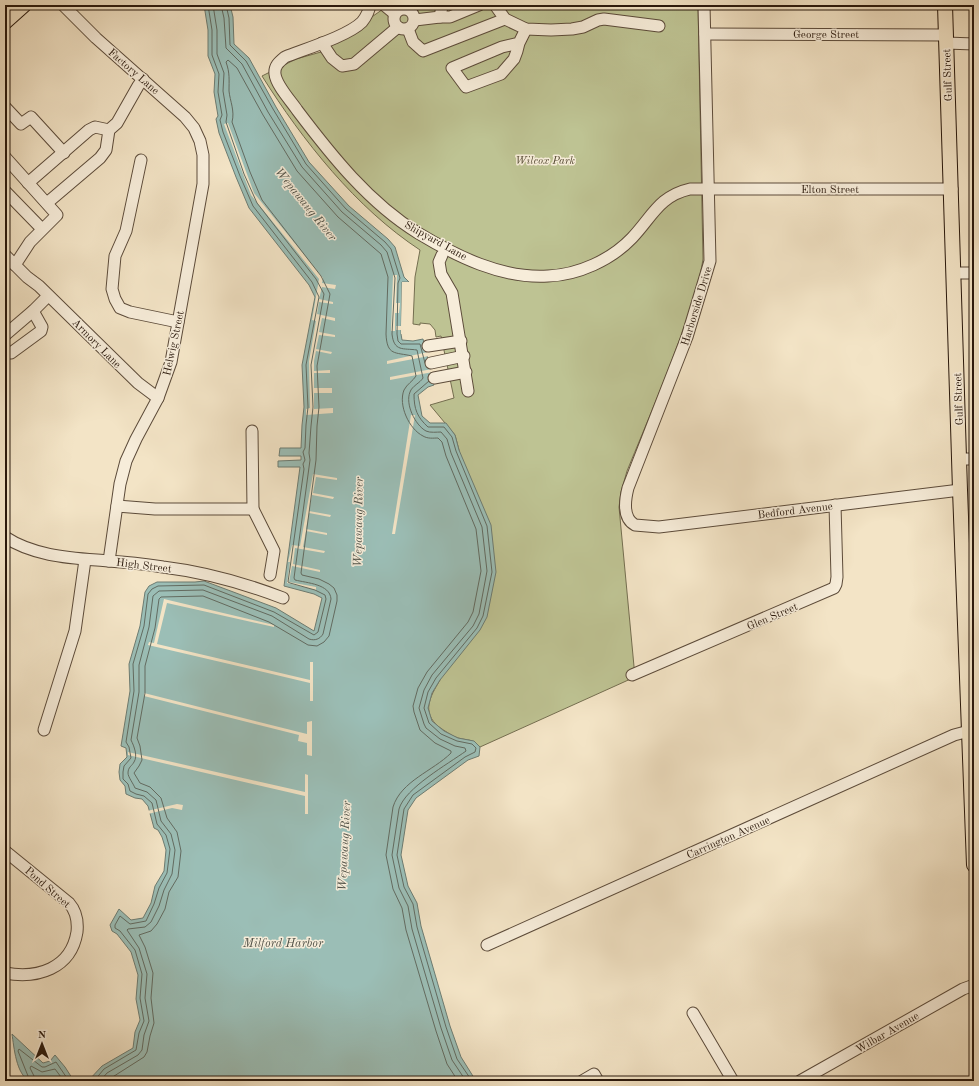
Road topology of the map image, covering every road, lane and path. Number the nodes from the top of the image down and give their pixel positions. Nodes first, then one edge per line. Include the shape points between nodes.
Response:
1 (24, 5) edge
2 (63, 5) edge
3 (370, 5) edge
4 (384, 5) edge
5 (444, 5) edge
6 (479, 5) edge
7 (495, 5) edge
8 (704, 5) edge
9 (945, 5) edge
10 (395, 14) junction
11 (440, 17) junction
12 (505, 19) junction
13 (5, 22) edge
14 (407, 26) junction
15 (659, 26) dead end
16 (526, 29) junction
17 (705, 34) junction
18 (946, 39) junction
19 (322, 43) junction
20 (519, 43) junction
21 (974, 44) edge
22 (143, 79) junction
23 (5, 107) edge
24 (110, 130) junction
25 (200, 141) joint
26 (64, 153) junction
27 (142, 160) dead end
28 (6, 161) edge
29 (28, 182) junction
30 (709, 188) junction
31 (952, 189) junction
32 (5, 191) edge
33 (47, 203) junction
34 (42, 229) junction
35 (5, 255) edge
36 (442, 255) dead end
37 (15, 265) junction
38 (954, 273) junction
39 (974, 273) edge
40 (48, 296) junction
41 (33, 311) junction
42 (178, 322) junction
43 (5, 335) edge
44 (461, 341) junction
45 (428, 346) dead end
46 (5, 351) edge
47 (464, 356) junction
48 (431, 363) dead end
49 (466, 372) junction
50 (434, 378) dead end
51 (468, 391) dead end
52 (158, 398) junction
53 (252, 431) dead end
54 (960, 458) junction
55 (974, 459) edge
56 (960, 490) junction
57 (836, 505) junction
58 (117, 506) junction
59 (253, 509) junction
60 (631, 522) joint
61 (5, 537) edge
62 (85, 560) junction
63 (109, 561) junction
64 (270, 575) dead end
65 (283, 598) dead end
66 (632, 675) dead end
67 (971, 693) edge
68 (44, 730) dead end
69 (969, 731) junction
70 (5, 851) edge
71 (974, 865) edge
72 (487, 946) dead end
73 (5, 973) edge
74 (974, 985) edge
75 (693, 1013) dead end
76 (596, 1078) edge
77 (582, 1081) edge
78 (733, 1081) edge
79 (800, 1081) edge

1 - 13 main road
2 - 22 street, Factory Lane
3 - 19 street, Shipyard Lane via 367,15 357,26
4 - 10 street
5 - 11 street
6 - 11 street
7 - 12 street
8 - 17 street, Harborside Drive
9 - 18 main road, Gulf Street
10 - 14 street via 395,24
10 - 14 street via 405,8 410,10 414,14
11 - 14 street
12 - 14 street via 423,51 413,42
12 - 16 street
14 - 19 street via 354,64 342,66 332,58
15 - 16 street via 604,19 572,29
16 - 20 street
17 - 18 street, George Street
17 - 30 street, Harborside Drive
18 - 21 street, George Street
18 - 31 main road, Gulf Street
19 - 30 street, Shipyard Lane via 285,57 278,63 275,76 290,100 327,148 384,208 417,233 488,268 534,277 579,270 614,254 627,244 668,197 679,191
20 - 20 street via 502,47 452,68 466,87 501,74 514,59
22 - 24 street via 117,123
22 - 25 street, Factory Lane via 185,117
23 - 26 street via 21,124 31,117
24 - 26 street via 95,127
24 - 33 street via 106,150 100,158
25 - 42 street, Helwig Street via 203,155 203,184
26 - 29 street
27 - 42 street via 126,231 115,256 112,289 120,308
28 - 29 street
29 - 33 street
30 - 31 street, Elton Street
30 - 60 street, Harborside Drive via 709,267 688,337 628,488 626,512
31 - 38 main road, Gulf Street
32 - 34 street
33 - 34 street via 57,215
34 - 37 street
35 - 37 street, Armory Lane
36 - 44 street via 441,274 452,293
37 - 40 street, Armory Lane
38 - 39 street
38 - 54 main road, Gulf Street
40 - 41 street
40 - 52 street, Armory Lane via 138,383
41 - 43 street
41 - 46 street via 42,328 40,331 11,353
42 - 52 street, Helwig Street via 169,367
44 - 45 street
44 - 47 street
47 - 48 street
47 - 49 street
49 - 50 street
49 - 51 street
52 - 58 street, Helwig Street via 129,453
53 - 59 street
54 - 55 street
54 - 56 main road, Gulf Street
56 - 57 street, Bedford Avenue
56 - 67 main road, Gulf Street
57 - 60 street, Bedford Avenue via 659,527 638,526
57 - 66 street, Glen Street via 837,577 834,588
58 - 59 street via 155,509
58 - 63 street, Helwig Street
59 - 64 street via 274,551
61 - 62 street, High Street via 35,550
62 - 63 street, High Street
62 - 68 street via 75,631
63 - 65 street, High Street via 208,574
67 - 69 main road, Gulf Street
69 - 71 main road, Gulf Street
69 - 72 street, Carrington Avenue via 954,735
70 - 73 street, Pond Street via 69,903 76,913 77,924 76,937 64,961 46,971 33,974
74 - 79 street, Wilbar Avenue
75 - 78 street
76 - 77 street

